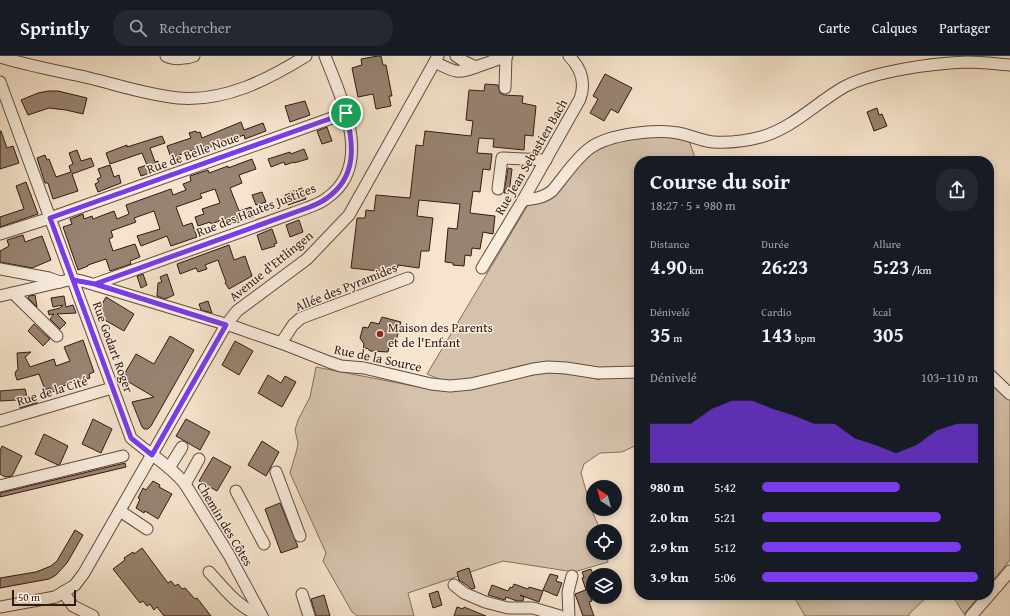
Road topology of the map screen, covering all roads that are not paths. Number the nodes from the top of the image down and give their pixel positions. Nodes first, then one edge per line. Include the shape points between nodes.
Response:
1 (166, 56) edge
2 (194, 56) edge
3 (306, 56) edge
4 (325, 56) edge
5 (456, 56) edge
6 (507, 56) edge
7 (569, 56) edge
8 (0, 58) edge
9 (437, 59) edge
10 (480, 63) edge
11 (1010, 65) edge
12 (0, 82) edge
13 (505, 88) dead end
14 (346, 113) junction
15 (546, 160) junction
16 (498, 189) dead end
17 (523, 200) junction
18 (50, 218) junction
19 (0, 234) edge
20 (482, 268) dead end
21 (0, 269) edge
22 (408, 278) dead end
23 (73, 280) junction
24 (60, 282) junction
25 (95, 284) junction
26 (13, 294) junction
27 (0, 296) edge
28 (226, 325) junction
29 (56, 336) dead end
30 (281, 343) junction
31 (634, 372) edge
32 (994, 379) edge
33 (112, 388) junction
34 (1010, 394) edge
35 (0, 421) edge
36 (182, 447) dead end
37 (152, 455) junction
38 (122, 456) dead end
39 (199, 459) dead end
40 (169, 468) junction
41 (276, 472) dead end
42 (185, 484) junction
43 (0, 486) edge
44 (236, 491) dead end
45 (120, 512) junction
46 (147, 529) dead end
47 (300, 536) dead end
48 (264, 544) dead end
49 (1010, 571) edge
50 (208, 572) dead end
51 (572, 576) dead end
52 (454, 585) dead end
53 (994, 589) edge
54 (63, 592) junction
55 (302, 594) dead end
56 (985, 600) edge
57 (0, 607) edge
58 (93, 616) edge
59 (262, 616) edge
60 (309, 616) edge
61 (560, 616) edge
62 (569, 616) edge
63 (971, 616) edge

1 - 2 street via 175,59
3 - 8 street via 280,72 245,88 229,93 190,98 148,93
4 - 14 street, Rue des Hautes Justices
5 - 10 street via 465,62
6 - 10 street
6 - 13 street
7 - 15 street, Rue Jean Sebastien Bach via 581,73 582,93
9 - 10 street via 459,72 465,72
9 - 28 street, Avenue d'Ettlingen via 349,215 306,259 241,308
11 - 17 street via 968,62 935,65 860,80 842,88 780,130 749,139 715,142 664,132 612,138 597,144 584,154 548,194
12 - 18 street, Rue Godart Roger
14 - 18 street, Rue de Belle Noue
14 - 25 street, Rue des Hautes Justices via 352,144 351,163 340,185 326,199
15 - 16 street via 502,158
15 - 17 street, Rue Jean Sebastien Bach
17 - 20 street, Rue Jean Sebastien Bach
18 - 19 street, Rue de Belle Noue
18 - 23 street, Rue Godart Roger
21 - 24 street
22 - 30 street, Allée des Pyramides via 301,318
23 - 24 street, Rue de la Source
23 - 25 street, Rue de la Source
23 - 33 street, Rue Godart Roger
24 - 26 street, Rue de la Source
25 - 28 street, Rue de la Source
26 - 27 street, Rue de la Source
26 - 29 street
28 - 30 street, Rue de la Source
28 - 37 street, Avenue d'Ettlingen
30 - 31 street, Rue de la Source via 342,366 364,368 450,386 471,384 548,367 598,373
32 - 34 street
33 - 35 street, Rue de la Cité
33 - 37 street, Rue Godart Roger via 131,438
36 - 40 street
37 - 40 street, Chemin des Côtes
37 - 45 street, Avenue d'Ettlingen
38 - 43 street
39 - 42 street
40 - 42 street, Chemin des Côtes
41 - 47 street
42 - 59 street, Chemin des Côtes
44 - 48 street
45 - 46 street
45 - 54 street, Avenue d'Ettlingen via 84,573 75,585
49 - 53 street
50 - 59 street via 237,603 251,613
51 - 62 street via 568,592
52 - 61 street via 464,593 485,602 508,608 533,608
54 - 57 street, Avenue d'Ettlingen via 54,597
54 - 58 street via 74,606
55 - 60 street
56 - 63 street

